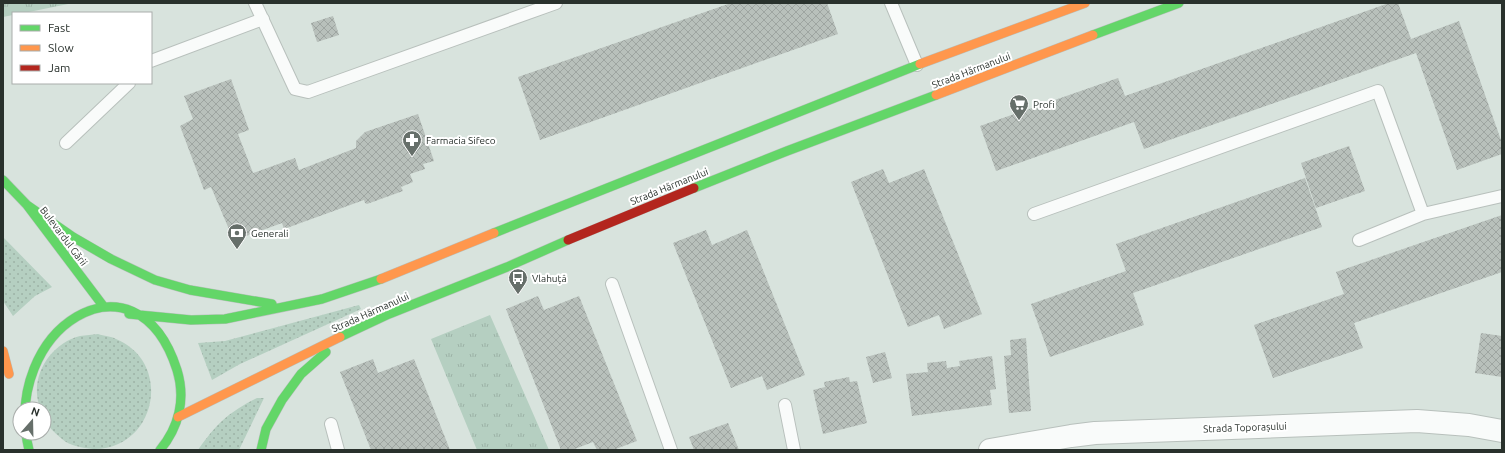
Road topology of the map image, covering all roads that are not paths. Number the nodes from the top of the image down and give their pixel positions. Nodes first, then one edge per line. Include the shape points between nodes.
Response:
1 (255, 3) edge
2 (556, 3) edge
3 (891, 3) edge
4 (1085, 3) edge
5 (1179, 3) edge
6 (263, 19) junction
7 (152, 61) edge
8 (917, 65) junction
9 (127, 84) edge
10 (66, 143) dead end
11 (3, 180) edge
12 (1502, 196) edge
13 (27, 205) junction
14 (1034, 214) dead end
15 (1423, 214) junction
16 (1359, 240) dead end
17 (612, 284) dead end
18 (285, 306) junction
19 (104, 307) junction
20 (73, 309) dead end
21 (129, 314) junction
22 (354, 330) junction
23 (3, 351) edge
24 (15, 356) dead end
25 (785, 405) dead end
26 (178, 417) junction
27 (331, 424) dead end
28 (1502, 431) edge
29 (171, 435) junction
30 (22, 441) edge
31 (1095, 442) edge
32 (29, 450) edge
33 (160, 450) edge
34 (171, 450) edge
35 (261, 450) edge
36 (338, 450) edge
37 (671, 450) edge
38 (794, 450) edge
39 (990, 450) edge

1 - 6 lane
2 - 6 lane via 308,92 295,89
3 - 8 lane
4 - 8 main road, Strada Hărmanului
5 - 22 main road, Strada Hărmanului via 787,151 622,217
6 - 7 lane
8 - 18 main road, Strada Hărmanului via 375,281 322,299
9 - 10 lane
11 - 13 main road, Bulevardul Gării
12 - 15 lane
13 - 18 main road via 98,252 155,280 190,290
13 - 19 main road, Bulevardul Gării
14 - 15 lane via 1378,91
15 - 16 lane
17 - 37 lane
18 - 21 main road, Strada Hărmanului via 225,319 191,320
19 - 20 main road
19 - 21 main road
21 - 26 main road via 150,327 167,345 177,368 181,392
22 - 26 main road, Strada Hărmanului
22 - 35 main road via 301,374 282,400 266,429
23 - 24 main road via 8,378
25 - 38 lane
26 - 29 main road
27 - 36 lane
28 - 31 street, Strada Toporașului via 1469,425 1417,421
29 - 33 main road
29 - 34 main road
30 - 32 main road
31 - 39 street, Strada Toporașului via 1071,436

